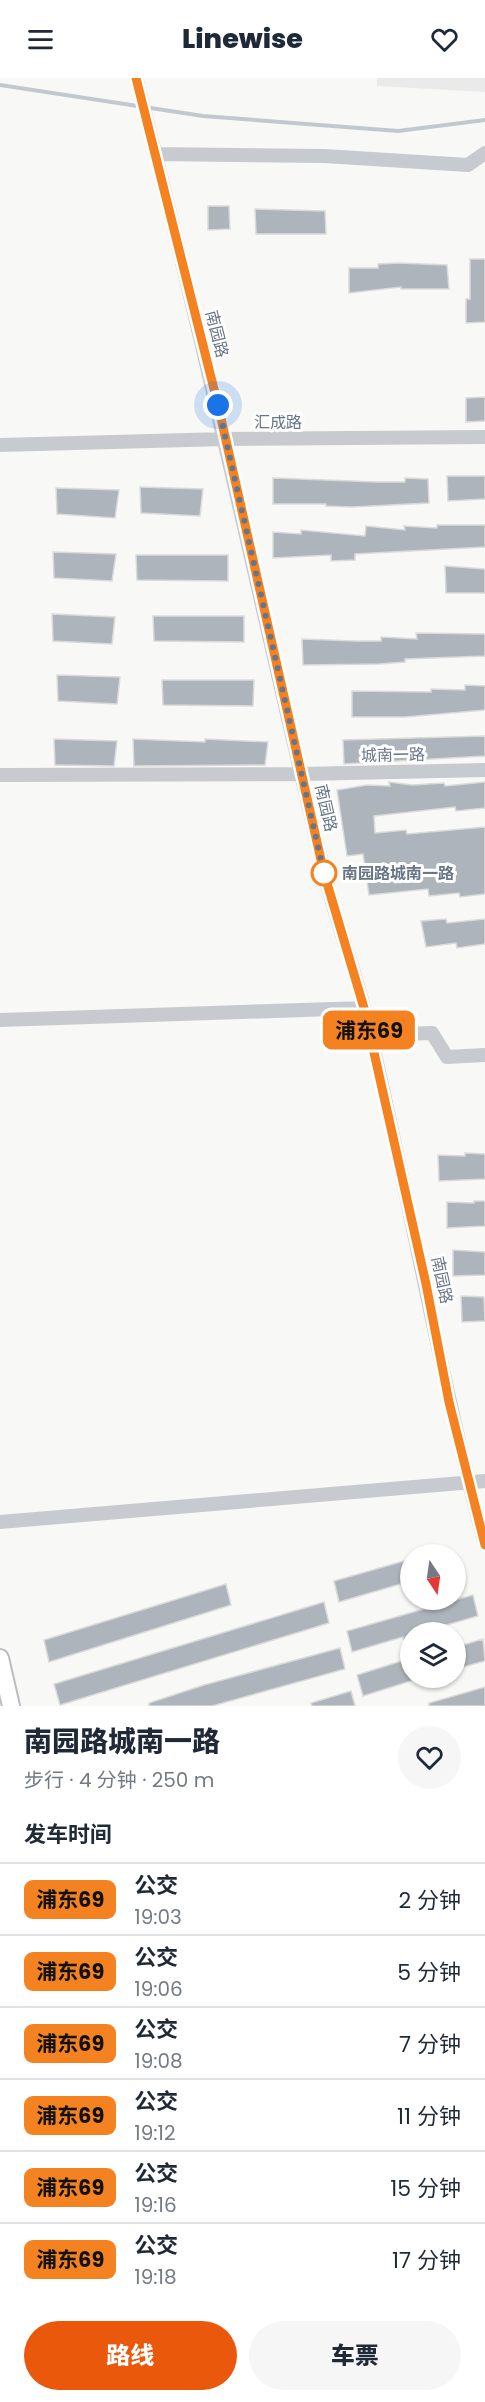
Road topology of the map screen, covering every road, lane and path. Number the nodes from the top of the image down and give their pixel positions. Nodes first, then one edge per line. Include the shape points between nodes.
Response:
1 (138, 83) edge
2 (154, 148) junction
3 (485, 153) edge
4 (485, 437) edge
5 (225, 439) junction
6 (0, 445) edge
7 (485, 770) edge
8 (302, 774) junction
9 (0, 775) edge
10 (364, 1008) junction
11 (0, 1020) edge
12 (370, 1035) junction
13 (485, 1055) edge
14 (485, 1481) edge
15 (468, 1482) junction
16 (0, 1522) edge
17 (485, 1545) edge
18 (0, 1658) edge
19 (11, 1706) edge

1 - 2 street, 南园路
2 - 3 street via 468,165
2 - 5 street, 南园路
4 - 5 street, 汇成路
5 - 6 street, 汇成路
5 - 8 street, 南园路
7 - 8 street, 城南一路
8 - 9 street, 城南一路
8 - 10 street, 南园路 via 324,873
10 - 11 street
10 - 12 street, 南园路
12 - 13 street via 432,1034 447,1057
12 - 15 street, 南园路
14 - 15 street
15 - 16 street
15 - 17 street, 南园路
18 - 19 main road

